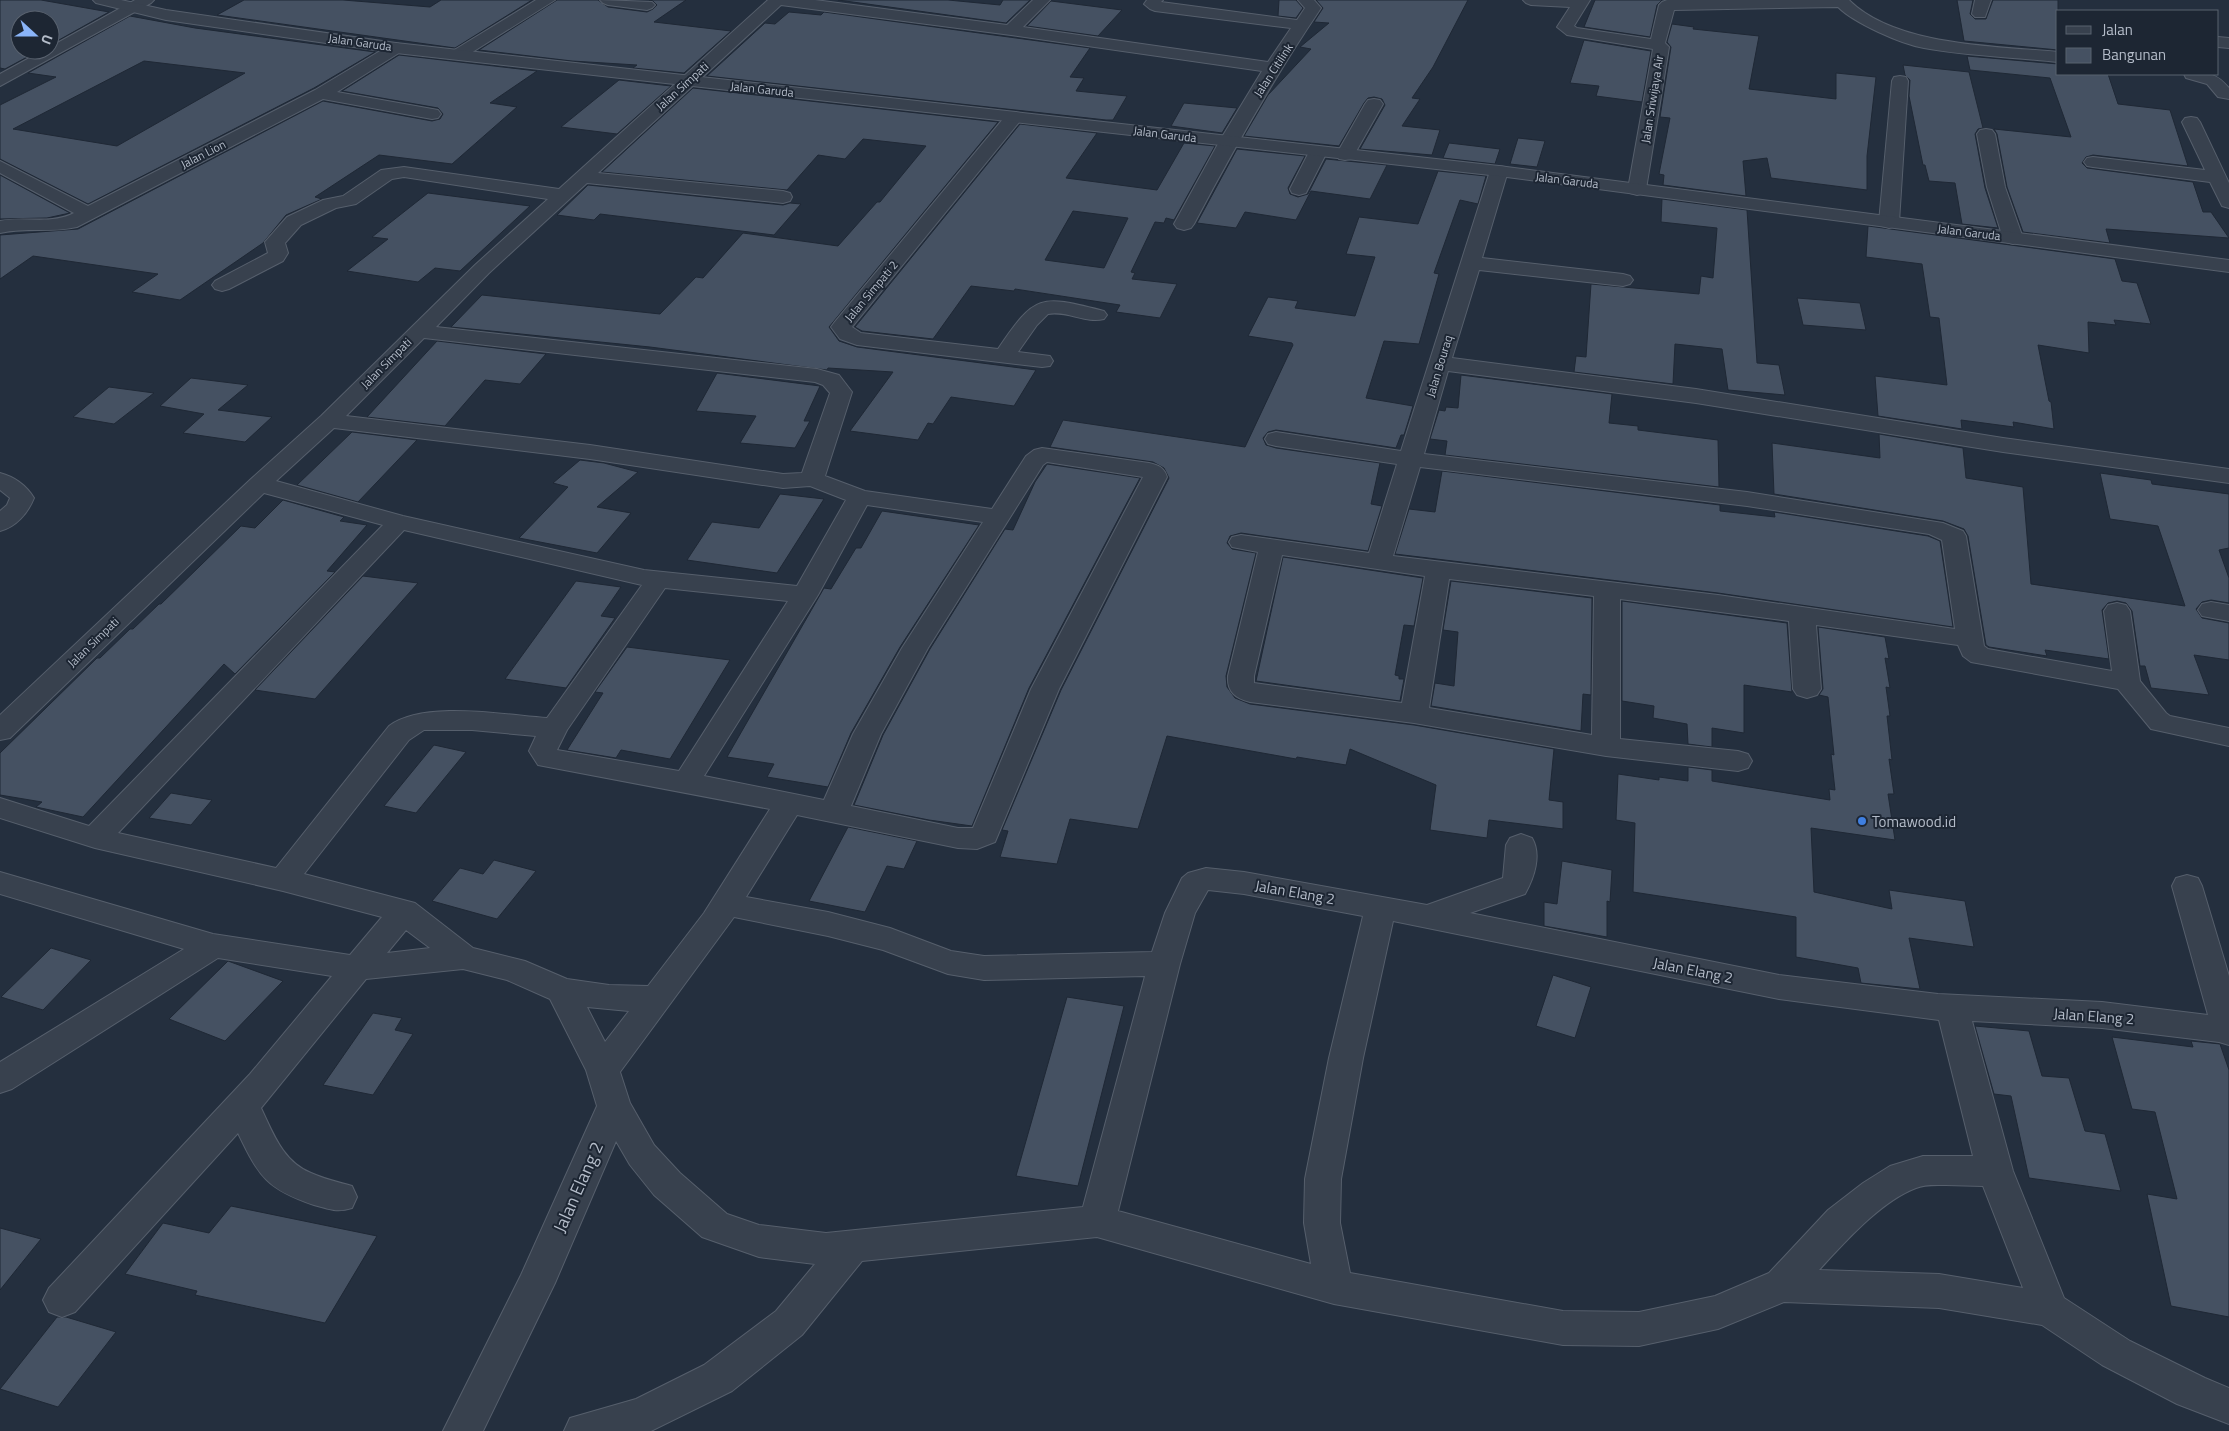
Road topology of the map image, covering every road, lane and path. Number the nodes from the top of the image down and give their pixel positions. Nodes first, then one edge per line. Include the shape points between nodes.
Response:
1 (101, 0) edge
2 (546, 0) edge
3 (608, 0) edge
4 (778, 0) edge
5 (1042, 0) edge
6 (1155, 0) edge
7 (1531, 0) edge
8 (1302, 1) edge
9 (1840, 1) edge
10 (1582, 2) edge
11 (139, 4) edge
12 (647, 5) dead end
13 (1303, 26) junction
14 (1011, 30) junction
15 (1657, 45) junction
16 (396, 48) junction
17 (457, 55) junction
18 (2056, 57) edge
19 (0, 60) edge
20 (33, 64) junction
21 (1272, 68) junction
22 (2196, 75) edge
23 (688, 80) junction
24 (0, 81) edge
25 (1900, 81) dead end
26 (321, 94) junction
27 (2229, 94) edge
28 (1374, 104) dead end
29 (432, 114) dead end
30 (1014, 117) junction
31 (2191, 122) dead end
32 (1986, 134) dead end
33 (1228, 142) junction
34 (1318, 152) junction
35 (1345, 155) junction
36 (2093, 162) dead end
37 (0, 166) edge
38 (1499, 171) junction
39 (583, 177) junction
40 (2217, 177) junction
41 (1299, 189) dead end
42 (1637, 190) junction
43 (562, 196) junction
44 (783, 197) dead end
45 (2229, 202) edge
46 (90, 214) junction
47 (1889, 222) junction
48 (1184, 224) dead end
49 (0, 227) edge
50 (2013, 238) junction
51 (1471, 263) junction
52 (2229, 266) edge
53 (1623, 280) dead end
54 (222, 285) dead end
55 (1097, 315) dead end
56 (418, 331) junction
57 (1004, 356) junction
58 (1042, 361) dead end
59 (1440, 363) junction
60 (329, 421) junction
61 (1276, 439) dead end
62 (1411, 459) junction
63 (2229, 476) edge
64 (812, 479) junction
65 (0, 480) edge
66 (259, 484) junction
67 (860, 497) junction
68 (999, 517) junction
69 (399, 522) junction
70 (0, 524) edge
71 (1241, 542) dead end
72 (1272, 546) junction
73 (1379, 561) junction
74 (1438, 570) junction
75 (658, 580) junction
76 (1607, 590) junction
77 (805, 595) junction
78 (2117, 611) dead end
79 (1802, 616) junction
80 (1970, 639) junction
81 (2127, 682) junction
82 (1807, 689) dead end
83 (1414, 714) junction
84 (554, 728) junction
85 (0, 731) edge
86 (2229, 737) edge
87 (1606, 747) junction
88 (1738, 761) dead end
89 (686, 782) junction
90 (790, 802) junction
91 (0, 808) edge
92 (834, 811) junction
93 (94, 838) junction
94 (1521, 845) dead end
95 (283, 880) junction
96 (0, 883) edge
97 (2187, 886) dead end
98 (726, 904) junction
99 (1380, 908) junction
100 (404, 911) junction
101 (1427, 916) junction
102 (213, 946) junction
103 (463, 956) junction
104 (1164, 964) junction
105 (360, 968) junction
106 (562, 990) junction
107 (656, 999) junction
108 (1952, 1008) junction
109 (2229, 1031) edge
110 (603, 1070) junction
111 (0, 1079) edge
112 (244, 1105) junction
113 (614, 1106) junction
114 (1995, 1171) junction
115 (340, 1197) dead end
116 (1097, 1221) junction
117 (852, 1246) junction
118 (1782, 1285) junction
119 (1334, 1287) junction
120 (62, 1300) dead end
121 (2050, 1309) junction
122 (2229, 1406) edge
123 (463, 1431) edge
124 (584, 1431) edge

1 - 11 street, Jalan Garuda
2 - 17 street
3 - 12 street
4 - 14 street
4 - 23 street, Jalan Simpati
5 - 14 street
6 - 13 street via 1152,4 1155,6
7 - 10 street
8 - 13 street, Jalan Citilink via 1313,8
9 - 15 street via 1667,5
9 - 18 street via 1853,13 1924,43
10 - 15 street, Jalan Sriwijaya Air via 1566,27 1573,32
11 - 16 street, Jalan Garuda via 166,15
11 - 20 street
13 - 21 street, Jalan Citilink
14 - 21 street
15 - 42 street, Jalan Sriwijaya Air via 1661,48
16 - 17 street, Jalan Garuda
16 - 26 street, Jalan Lion
17 - 23 street, Jalan Garuda
19 - 20 street
20 - 24 street
21 - 33 street, Jalan Citilink
22 - 27 street via 2213,80 2224,93
23 - 30 street, Jalan Garuda
23 - 39 street, Jalan Simpati
25 - 47 street
26 - 29 street
26 - 46 street, Jalan Lion
28 - 35 street
30 - 33 street, Jalan Garuda
30 - 57 street, Jalan Simpati 2 via 841,327 847,335 857,339
31 - 40 street
32 - 50 street via 1996,187
33 - 34 street, Jalan Garuda
33 - 48 street, Jalan Citilink
34 - 35 street, Jalan Garuda
34 - 41 street
35 - 38 street, Jalan Garuda
36 - 40 street
37 - 46 street
38 - 42 street, Jalan Garuda
38 - 51 street, Jalan Bouraq
39 - 43 street, Jalan Simpati
39 - 44 street
40 - 45 street
42 - 47 street, Jalan Garuda
43 - 54 street via 404,172 387,174 349,200 330,204 294,221 275,242 276,257
43 - 56 street, Jalan Simpati
46 - 49 street, Jalan Lion via 64,225 21,223
47 - 50 street, Jalan Garuda
50 - 52 street, Jalan Garuda
51 - 53 street
51 - 59 street, Jalan Bouraq
55 - 57 street via 1045,307 1034,314
56 - 60 street, Jalan Simpati
56 - 64 street via 830,380 841,392
57 - 58 street, Jalan Simpati 2
59 - 62 street, Jalan Bouraq
59 - 63 street via 1696,396 2003,445
60 - 64 street via 590,452 783,481
60 - 66 street, Jalan Simpati
61 - 62 street
62 - 73 street, Jalan Bouraq
62 - 80 street via 1747,499 1934,528 1954,536
64 - 67 street
65 - 70 street via 18,490 22,498 18,508
66 - 69 street
66 - 85 street, Jalan Simpati
67 - 68 street
67 - 77 street
68 - 92 street via 915,648 876,717
68 - 92 street via 1034,462 1042,455 1154,473 1155,477 1045,689 985,834 977,839 958,838
69 - 75 street
69 - 93 street
71 - 72 street
72 - 73 street
72 - 83 street via 1240,676 1241,687 1250,693
73 - 74 street
74 - 76 street
74 - 83 street
75 - 77 street
75 - 84 street
76 - 79 street
76 - 87 street
77 - 89 street
78 - 81 street
79 - 80 street
79 - 82 street
80 - 81 street via 1972,650 1980,656
81 - 86 street via 2161,723
83 - 87 street
84 - 89 street via 542,750 548,758
84 - 95 street via 472,721 422,721 408,726 399,733
87 - 88 street
89 - 90 street
90 - 92 street
90 - 98 street
91 - 93 street
93 - 95 street
94 - 101 street via 1519,877 1514,886
95 - 100 street
96 - 102 street
97 - 109 street
98 - 104 street via 828,924 890,940 948,962 984,968
98 - 107 street
99 - 101 street, Jalan Elang 2
99 - 104 street, Jalan Elang 2 via 1206,879 1193,886 1180,913
99 - 119 street via 1323,1179 1322,1223
100 - 103 street
100 - 105 street
101 - 108 street, Jalan Elang 2 via 1779,987
102 - 105 street
102 - 111 street
103 - 105 street
103 - 106 street via 514,970
104 - 116 street, Jalan Elang 2
105 - 112 street
106 - 107 street via 621,999
106 - 110 street
107 - 110 street
108 - 109 street, Jalan Elang 2 via 2102,1015
108 - 114 street
110 - 113 street
112 - 115 street via 263,1150 283,1175 307,1187
112 - 120 street
113 - 117 street via 642,1155 667,1184 715,1226 760,1241 826,1249
113 - 123 street, Jalan Elang 2 via 536,1283
114 - 118 street via 1938,1170 1903,1177 1841,1221
114 - 121 street
116 - 117 street
116 - 119 street
117 - 124 street via 789,1323 718,1378 644,1415
118 - 119 street via 1718,1312 1639,1329 1563,1328
118 - 121 street via 1939,1291
121 - 122 street via 2116,1353 2191,1391

